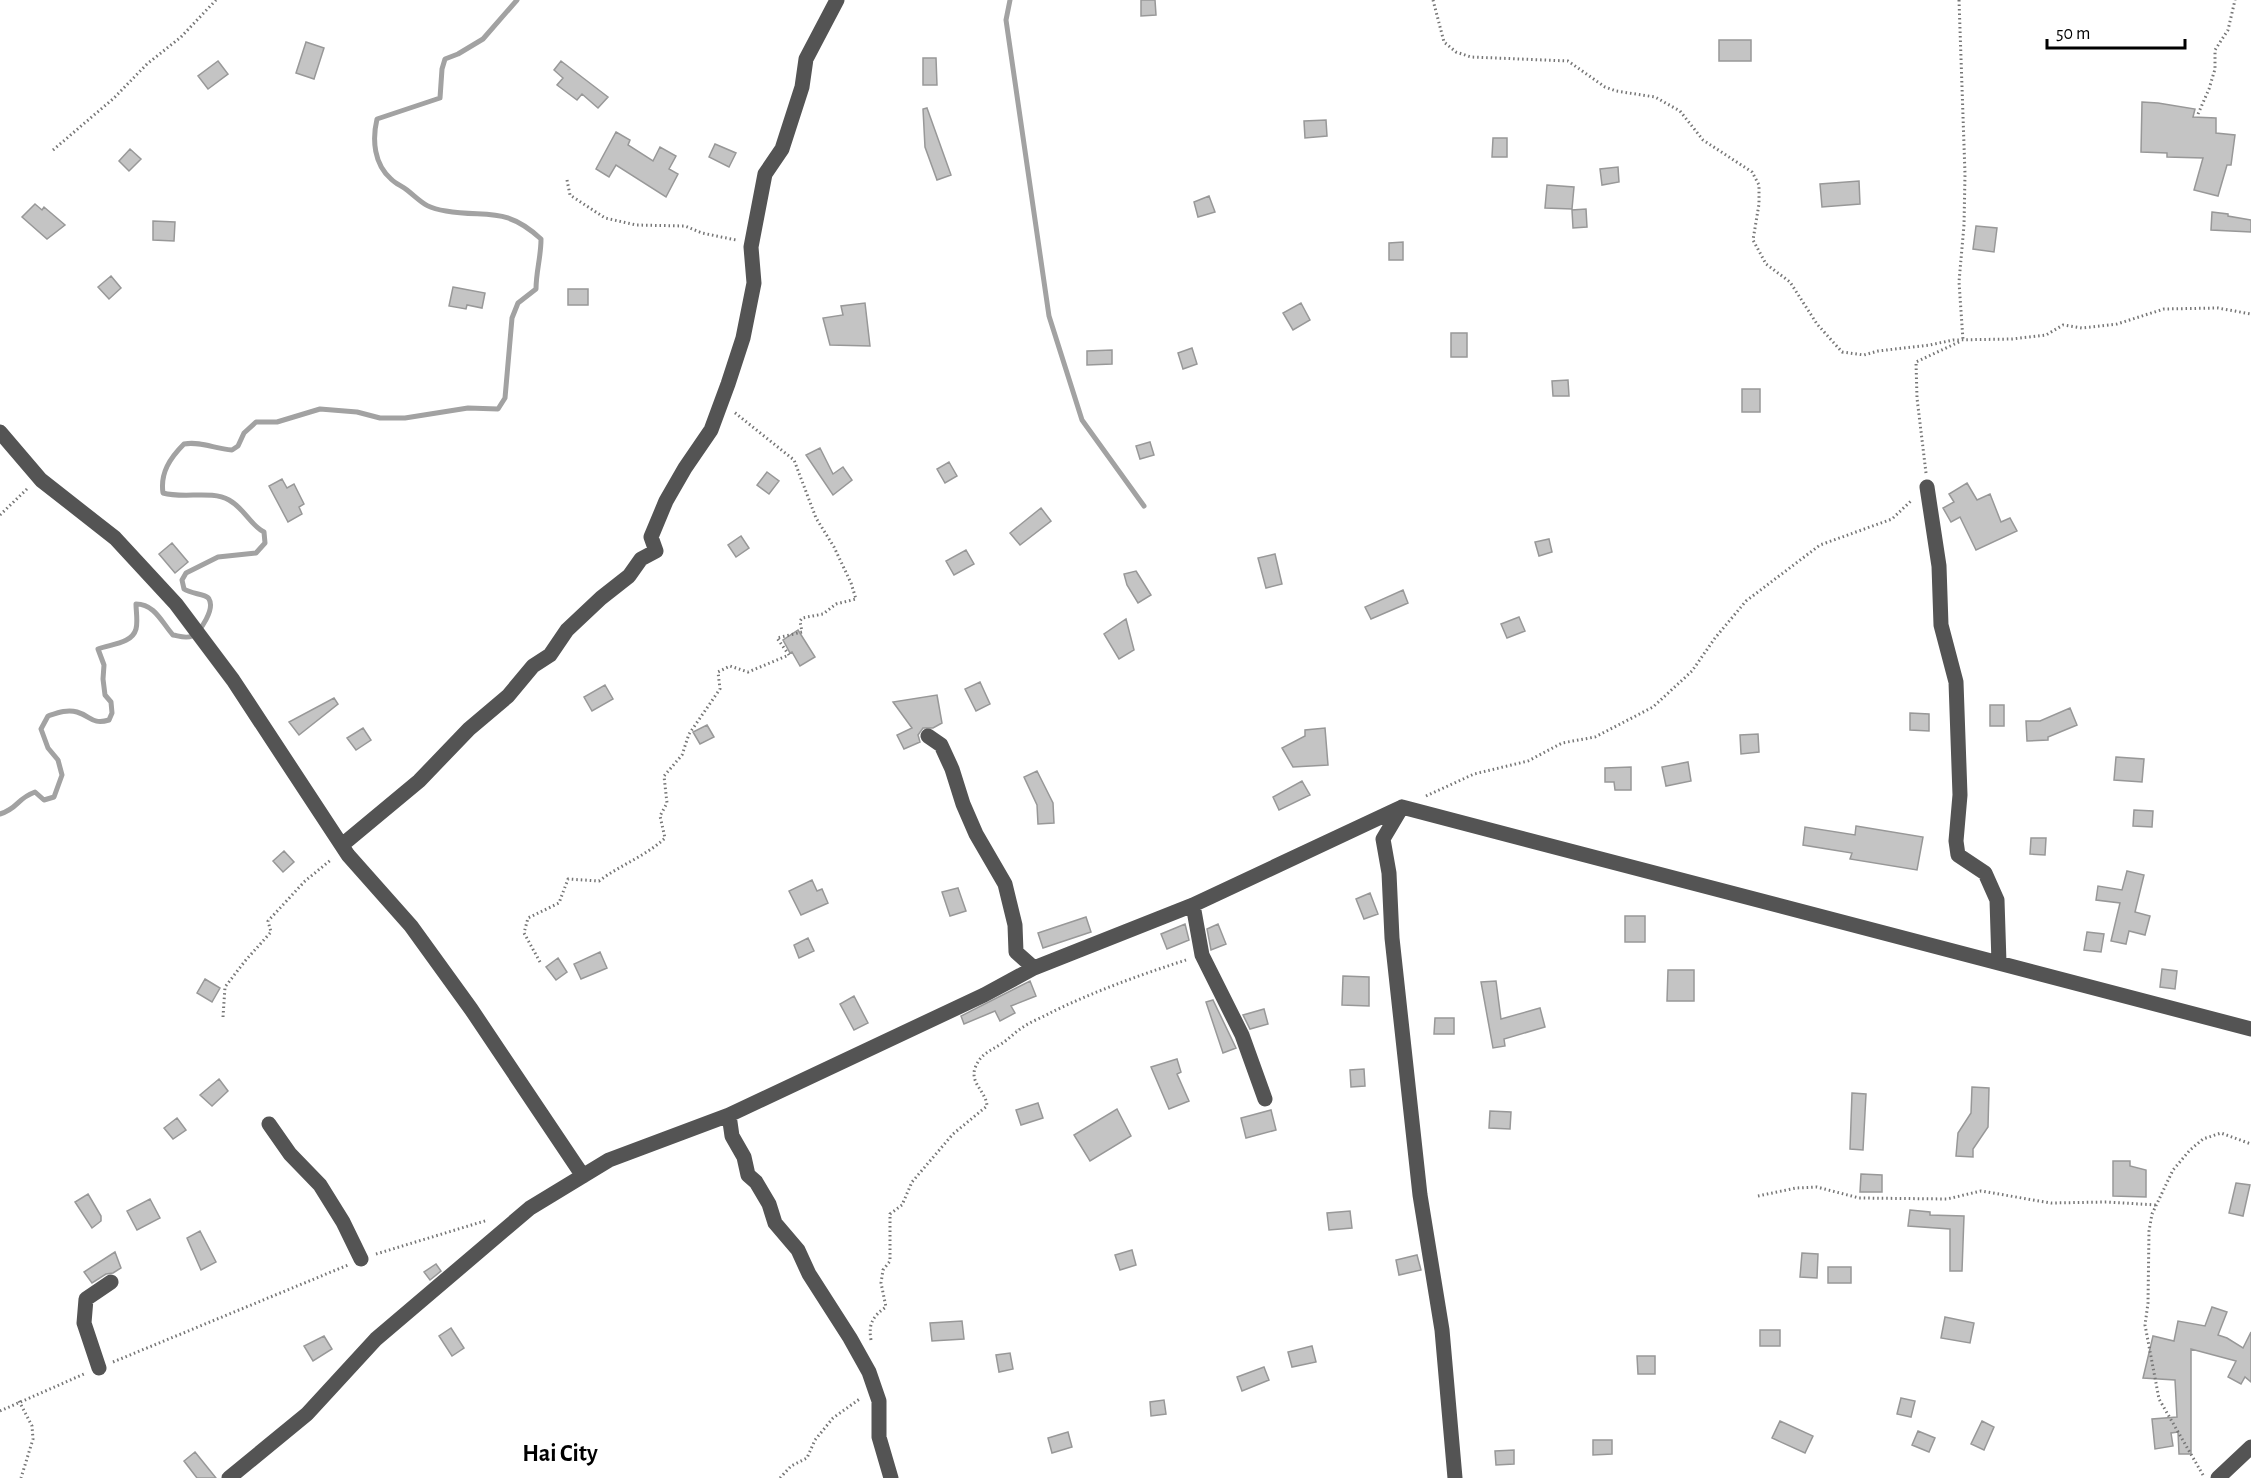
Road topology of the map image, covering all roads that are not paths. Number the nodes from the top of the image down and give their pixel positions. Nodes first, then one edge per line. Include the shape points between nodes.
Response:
1 (837, 0) edge
2 (0, 432) edge
3 (1927, 487) road end
4 (928, 736) dead end
5 (1402, 807) junction
6 (342, 845) junction
7 (1193, 905) junction
8 (1999, 963) junction
9 (1034, 968) junction
10 (2251, 1029) edge
11 (1265, 1099) dead end
12 (729, 1115) junction
13 (269, 1124) dead end
14 (583, 1176) junction
15 (361, 1259) road end
16 (111, 1282) dead end
17 (99, 1368) road end
18 (2251, 1447) edge
19 (229, 1478) edge
20 (891, 1478) edge
21 (1455, 1478) edge
22 (2218, 1478) edge

1 - 6 street via 806,59 802,87 782,149 765,174 751,247 754,283 743,338 711,430 666,501 651,537 656,551 641,559 629,576 567,630 550,656 533,666 508,696 418,781
2 - 6 street via 37,476 115,538 176,604 233,680
3 - 8 street via 1939,566 1941,625 1956,682 1958,855 1985,873 1997,900
4 - 9 street via 943,749 976,834 1005,884 1015,925 1016,952
5 - 7 street
5 - 8 street
5 - 21 street via 1383,839 1420,1196 1442,1330
6 - 14 street via 411,926
7 - 9 street
7 - 11 street via 1202,955 1242,1035
8 - 10 street
9 - 12 street
12 - 14 street via 609,1160
12 - 20 street via 732,1136 744,1157 748,1175 756,1182 775,1223 798,1250 863,1361 879,1401 879,1437
13 - 15 street via 295,1161 320,1185
14 - 19 street via 520,1215 376,1339 307,1414
16 - 17 street via 86,1299 84,1323
18 - 22 street

